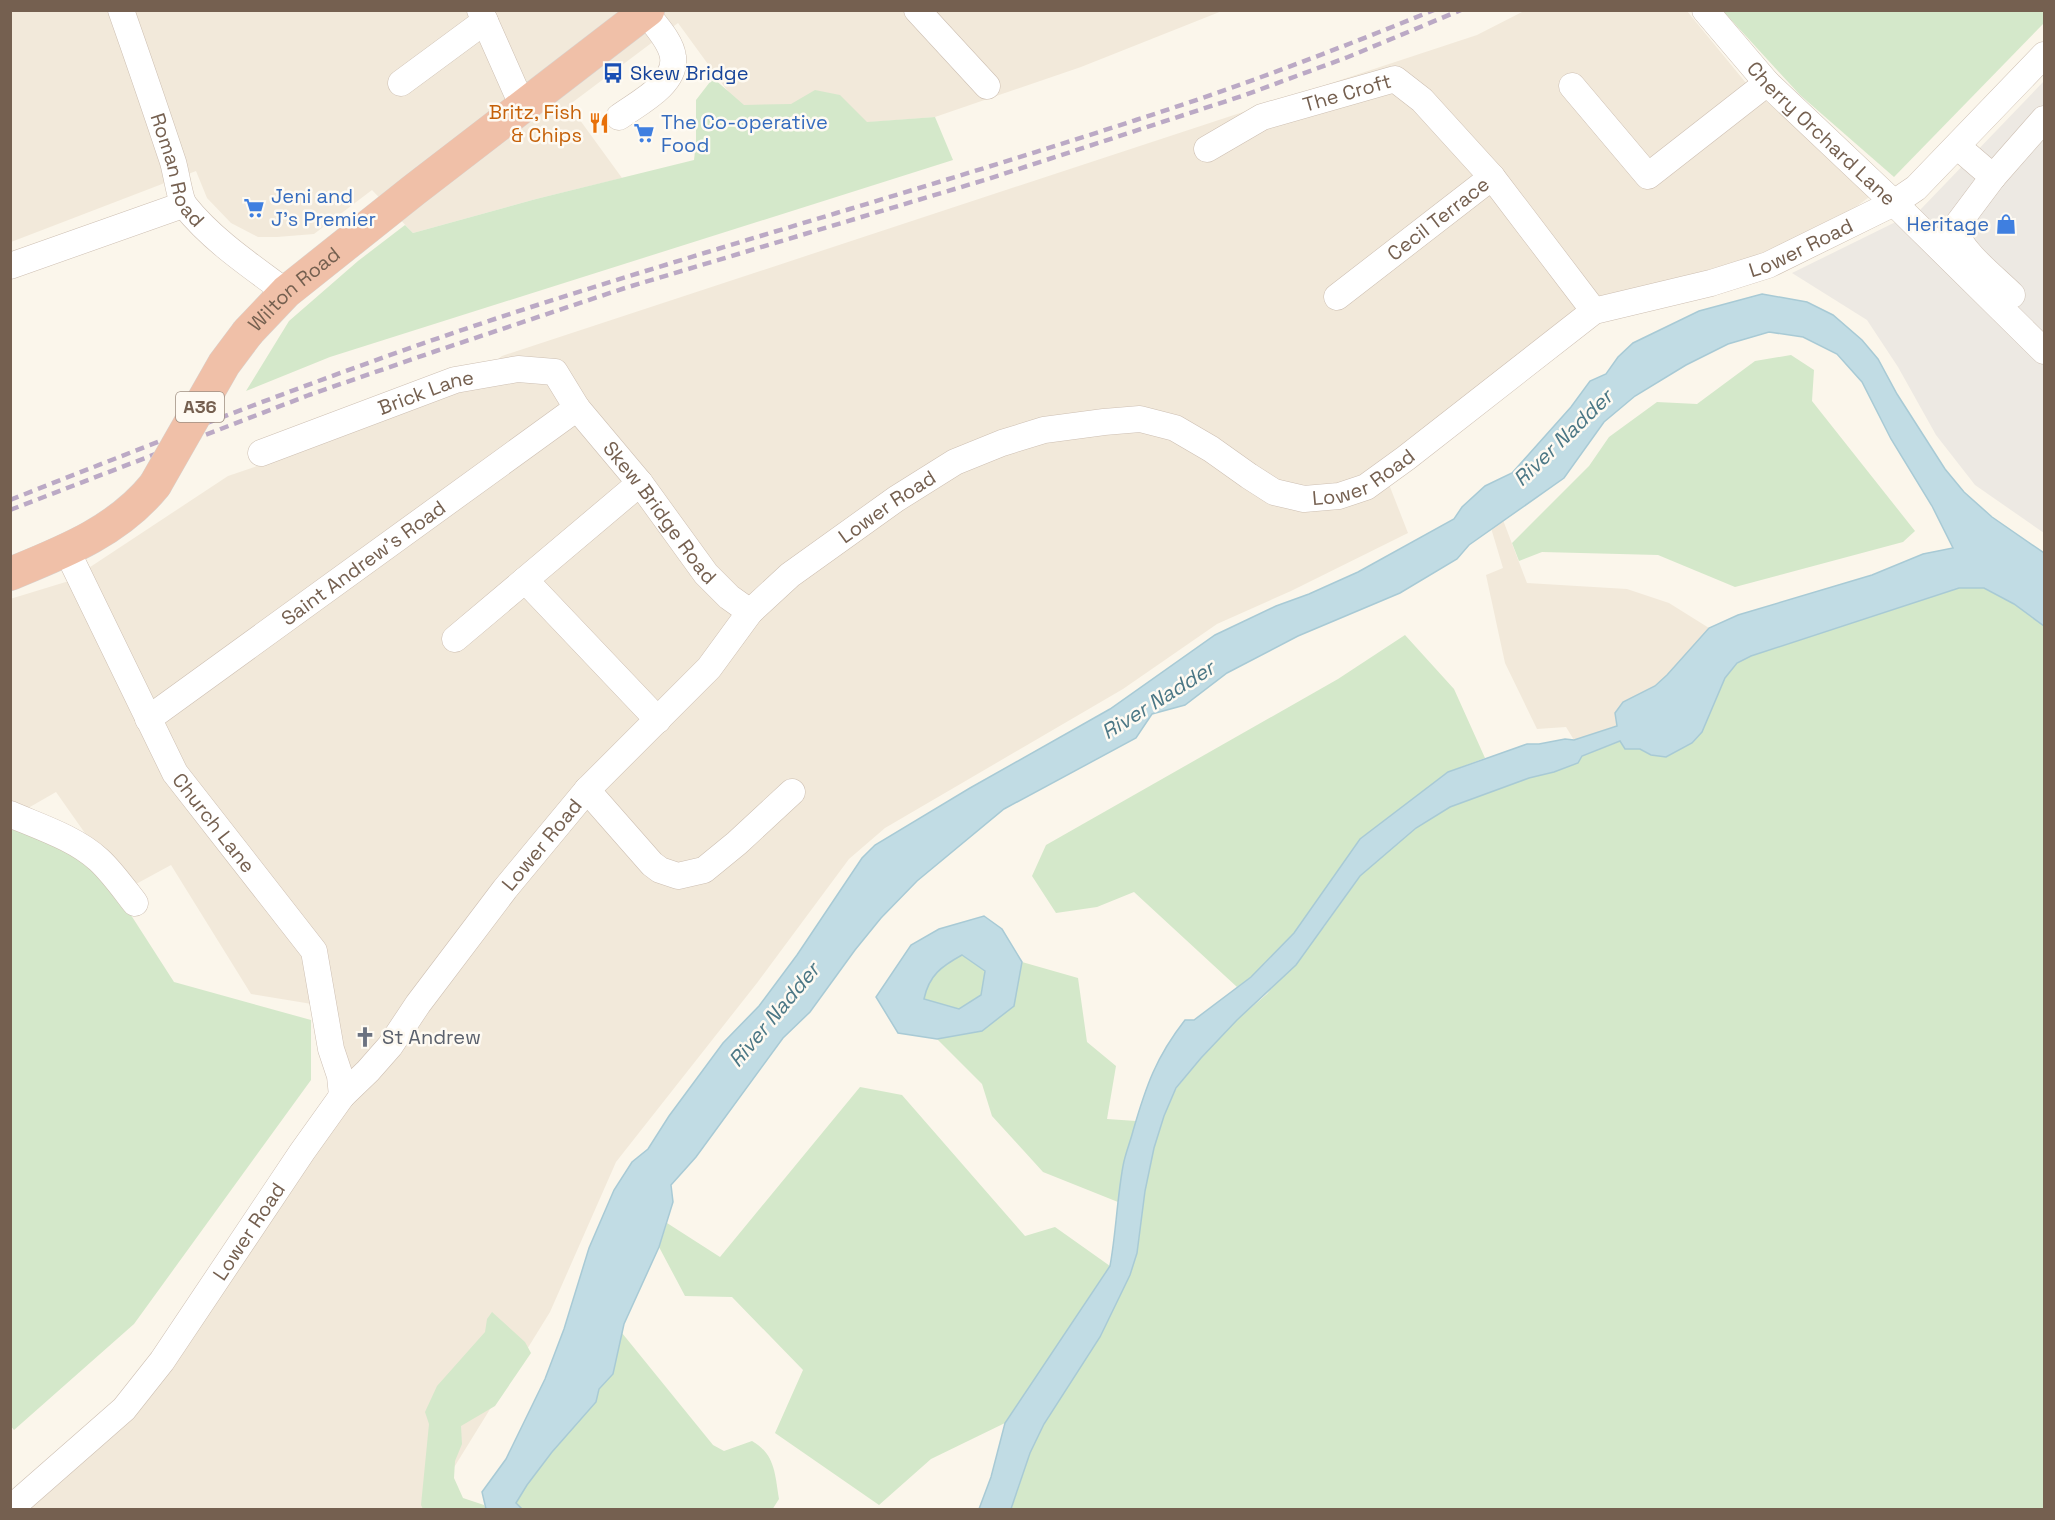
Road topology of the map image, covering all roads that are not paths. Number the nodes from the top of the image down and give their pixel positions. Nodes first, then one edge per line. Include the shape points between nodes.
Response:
1 (121, 10) edge
2 (917, 10) edge
3 (1705, 10) edge
4 (647, 12) edge
5 (483, 14) edge
6 (2044, 55) edge
7 (401, 83) dead end
8 (1767, 83) junction
9 (987, 86) dead end
10 (1572, 86) dead end
11 (523, 107) junction
12 (619, 117) dead end
13 (2044, 119) edge
14 (1957, 146) junction
15 (1207, 149) dead end
16 (1492, 177) junction
17 (1993, 177) junction
18 (183, 203) junction
19 (1894, 203) junction
20 (10, 266) edge
21 (286, 292) junction
22 (1337, 297) dead end
23 (1594, 312) junction
24 (2044, 327) edge
25 (2044, 351) edge
26 (577, 408) junction
27 (261, 453) dead end
28 (640, 483) junction
29 (68, 551) junction
30 (10, 574) edge
31 (525, 580) junction
32 (750, 612) junction
33 (454, 639) dead end
34 (148, 719) junction
35 (658, 720) junction
36 (587, 790) junction
37 (792, 792) dead end
38 (10, 814) edge
39 (135, 903) dead end
40 (342, 1096) junction
41 (10, 1509) edge

1 - 18 street, Roman Road
2 - 9 street
3 - 8 street, Cherry Orchard Lane
4 - 11 highway, Wilton Road / A36
4 - 12 street via 674,56 672,72 666,82
5 - 7 street
5 - 11 street
6 - 14 street, Lower Road
8 - 10 street via 1648,176
8 - 19 street, Cherry Orchard Lane
11 - 21 highway, Wilton Road / A36
13 - 17 street
14 - 17 street
14 - 19 street, Lower Road via 1916,188
15 - 16 street, The Croft via 1262,117 1395,80 1422,100
16 - 22 street, Cecil Terrace
16 - 23 street, Cecil Terrace
17 - 24 street via 1953,229 1971,254
18 - 20 street
18 - 21 street, Roman Road via 222,243
19 - 23 street, Lower Road via 1768,265
19 - 25 street, Cherry Orchard Lane
21 - 29 highway, Wilton Road / A36, bridge via 224,364 155,484 138,505
23 - 32 street, Lower Road via 1366,487 1339,496 1304,499 1274,492 1175,428 1140,419 1044,430 955,462 790,575
26 - 27 street, Brick Lane via 555,372 518,369 455,380
26 - 28 street, Skew Bridge Road
26 - 34 street, Saint Andrew's Road
28 - 31 street
28 - 32 street, Skew Bridge Road via 706,574
29 - 30 highway, Wilton Road / A36
29 - 34 street, Church Lane
31 - 33 street
31 - 35 street
32 - 35 street, Lower Road via 709,668
34 - 40 street, Church Lane via 175,773 314,951
35 - 36 street, Lower Road
36 - 37 street via 652,864 678,876 704,870 729,834
36 - 40 street, Lower Road via 505,889 390,1046
38 - 39 street via 63,838 99,860
40 - 41 street, Lower Road via 162,1361 124,1409

